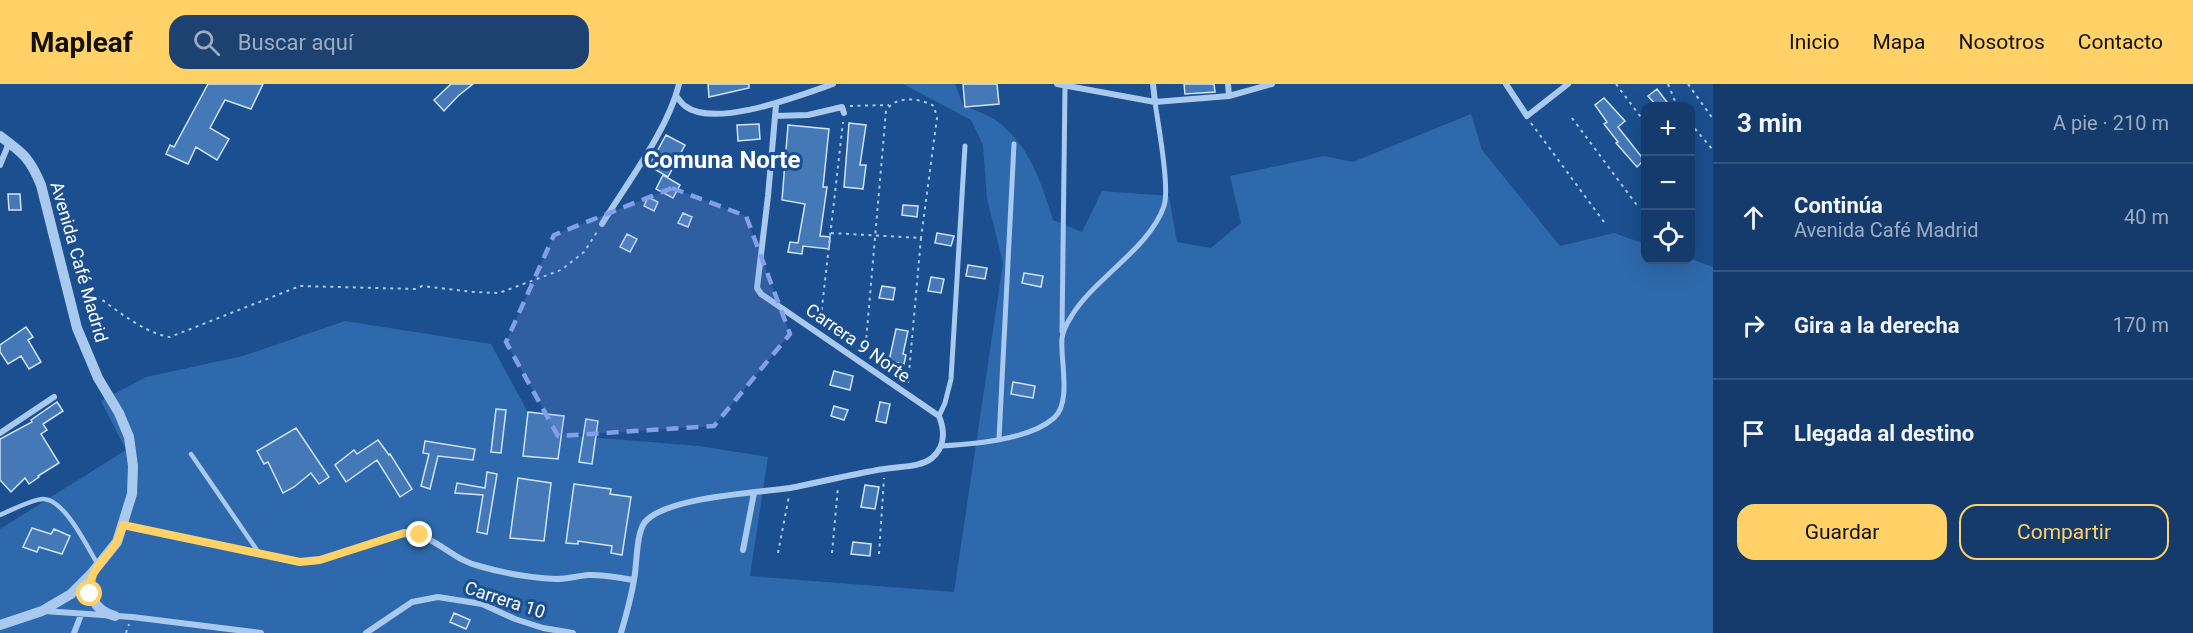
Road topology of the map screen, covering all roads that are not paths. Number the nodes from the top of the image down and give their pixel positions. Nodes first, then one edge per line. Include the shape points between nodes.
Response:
1 (679, 84) edge
2 (833, 84) edge
3 (1057, 84) edge
4 (1153, 84) edge
5 (1228, 84) edge
6 (1272, 84) edge
7 (1506, 84) edge
8 (1568, 84) edge
9 (1065, 85) edge
10 (676, 96) junction
11 (1229, 96) junction
12 (1155, 102) junction
13 (776, 105) junction
14 (843, 110) road end
15 (775, 116) junction
16 (5, 139) edge
17 (1014, 144) dead end
18 (965, 146) dead end
19 (0, 165) edge
20 (602, 224) road end
21 (1062, 336) junction
22 (54, 397) dead end
23 (939, 416) junction
24 (0, 433) edge
25 (999, 439) junction
26 (941, 446) junction
27 (191, 454) dead end
28 (754, 493) junction
29 (0, 515) edge
30 (123, 525) junction
31 (743, 550) dead end
32 (259, 553) junction
33 (95, 569) junction
34 (634, 580) junction
35 (42, 611) junction
36 (81, 615) junction
37 (115, 616) junction
38 (0, 625) edge
39 (74, 633) edge
40 (261, 633) edge
41 (366, 633) edge
42 (573, 633) edge
43 (621, 633) edge

1 - 10 street
2 - 13 street
3 - 9 street
4 - 12 street
5 - 11 street
6 - 11 street
7 - 8 street via 1527,116
9 - 12 street
9 - 21 street
10 - 13 street via 696,112 713,114
10 - 20 street via 656,137
11 - 12 street
12 - 21 street via 1164,205 1149,232 1071,316
13 - 15 street, Carrera 9 Norte
14 - 15 street
15 - 23 street, Carrera 9 Norte via 757,288
16 - 19 street
16 - 30 street, Avenida Café Madrid via 24,153 35,169 77,328 129,436 132,494
17 - 25 street
18 - 23 street via 951,379
21 - 25 street via 1064,399 1059,412 1040,426
22 - 24 street
23 - 26 street
25 - 26 street
26 - 28 street via 922,464
27 - 32 lane
28 - 31 street
28 - 34 street via 696,501 653,515 641,531
29 - 33 lane via 42,498 54,501 63,508
30 - 32 street
30 - 33 street, Avenida Café Madrid via 117,542
32 - 34 street via 300,562 320,560 404,533 429,538 477,566 557,579 591,575
33 - 35 street, Avenida Café Madrid via 71,594
33 - 37 street via 89,587 93,600 103,612
34 - 43 street
35 - 36 street
35 - 38 street, Avenida Café Madrid
36 - 37 street
36 - 39 street
37 - 40 street
41 - 42 street, Carrera 10 via 411,602 438,597 482,604 514,619

